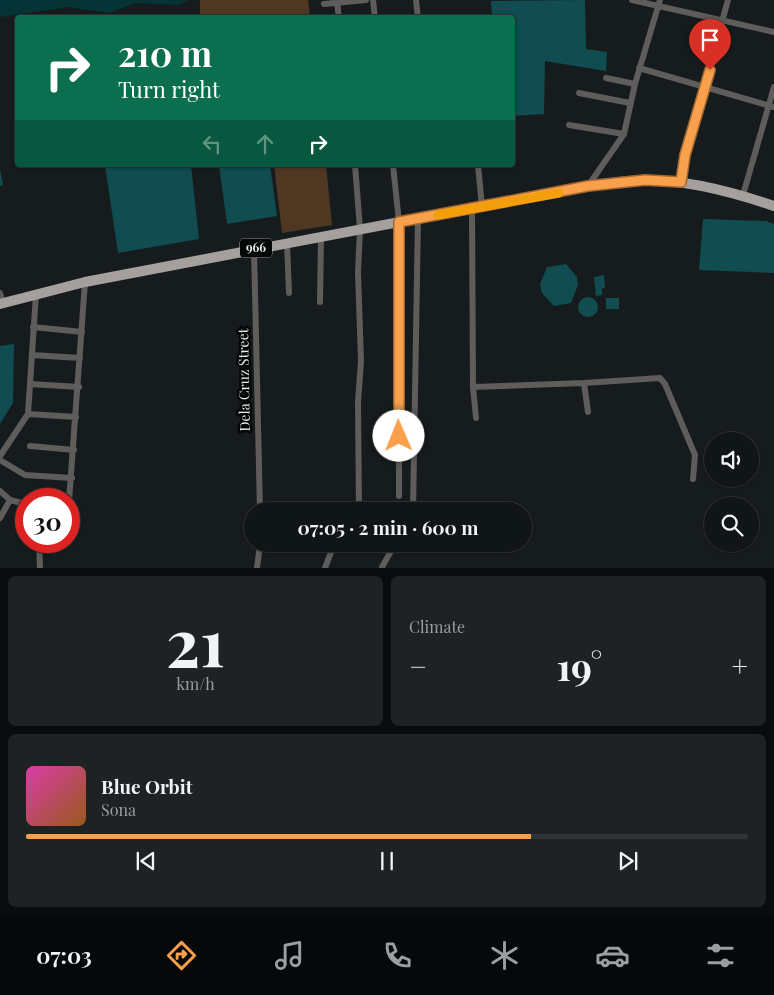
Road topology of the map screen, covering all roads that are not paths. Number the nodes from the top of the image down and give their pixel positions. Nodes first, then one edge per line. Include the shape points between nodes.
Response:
1 (366, 0) edge
2 (373, 0) edge
3 (416, 0) edge
4 (632, 0) edge
5 (728, 0) edge
6 (337, 2) junction
7 (659, 3) edge
8 (324, 4) dead end
9 (339, 15) edge
10 (375, 15) edge
11 (418, 15) edge
12 (723, 20) junction
13 (774, 32) edge
14 (639, 68) junction
15 (606, 78) dead end
16 (635, 84) junction
17 (705, 87) junction
18 (774, 87) edge
19 (579, 93) dead end
20 (630, 103) junction
21 (771, 107) edge
22 (570, 125) dead end
23 (624, 134) junction
24 (355, 167) edge
25 (393, 167) edge
26 (478, 167) edge
27 (681, 182) junction
28 (588, 186) junction
29 (743, 195) junction
30 (774, 206) edge
31 (477, 208) junction
32 (418, 218) junction
33 (399, 222) junction
34 (360, 229) junction
35 (321, 236) junction
36 (287, 243) junction
37 (254, 249) junction
38 (86, 282) junction
39 (0, 293) edge
40 (289, 293) dead end
41 (36, 294) junction
42 (320, 302) dead end
43 (1, 304) edge
44 (33, 327) junction
45 (82, 332) junction
46 (32, 355) junction
47 (80, 358) junction
48 (584, 383) junction
49 (30, 384) junction
50 (79, 387) junction
51 (472, 387) junction
52 (588, 412) dead end
53 (28, 414) junction
54 (76, 417) junction
55 (476, 418) dead end
56 (30, 446) dead end
57 (74, 450) junction
58 (0, 456) edge
59 (0, 460) edge
60 (72, 478) junction
61 (693, 479) dead end
62 (71, 488) edge
63 (0, 491) edge
64 (400, 496) dead end
65 (10, 500) junction
66 (15, 501) edge
67 (260, 502) edge
68 (359, 502) edge
69 (413, 502) edge
70 (0, 518) edge
71 (259, 552) edge
72 (331, 552) edge
73 (390, 552) edge
74 (39, 553) edge
75 (382, 567) edge
76 (40, 568) edge
77 (257, 568) edge
78 (325, 568) edge

1 - 6 street
2 - 10 street
3 - 11 street
4 - 7 street
5 - 12 street
6 - 8 street
6 - 9 street
7 - 12 street
7 - 14 street
12 - 13 street
12 - 17 street
14 - 16 street
14 - 17 street
15 - 16 street
16 - 20 street
17 - 21 street
17 - 27 street via 685,155
18 - 21 street
19 - 20 street
20 - 23 street
21 - 29 street
22 - 23 street
23 - 28 street
24 - 34 street
25 - 33 street
26 - 31 street
27 - 28 main road, 966 via 645,180
27 - 29 main road, 966
28 - 31 main road, 966
29 - 30 main road, 966
31 - 32 main road, 966
31 - 51 street
32 - 33 main road, 966
32 - 69 street
33 - 34 main road, 966
33 - 64 street
34 - 35 main road, 966
34 - 68 street
35 - 36 main road, 966
35 - 42 street
36 - 37 main road, 966
36 - 40 street
37 - 38 main road, 966
37 - 67 street, Dela Cruz Street
38 - 41 main road, 966
38 - 45 street
39 - 43 street
41 - 43 main road, 966
41 - 44 street
44 - 45 street
44 - 46 street
45 - 47 street
46 - 47 street
46 - 49 street
47 - 50 street
48 - 51 street
48 - 52 street
48 - 61 street via 661,379 694,455
49 - 50 street
49 - 53 street
50 - 54 street
51 - 55 street
53 - 54 street
53 - 58 street
54 - 57 street
56 - 57 street
57 - 60 street
59 - 60 street via 25,475
60 - 62 street
63 - 65 street
65 - 66 street
65 - 70 street
71 - 77 street
72 - 78 street
73 - 75 street
74 - 76 street

